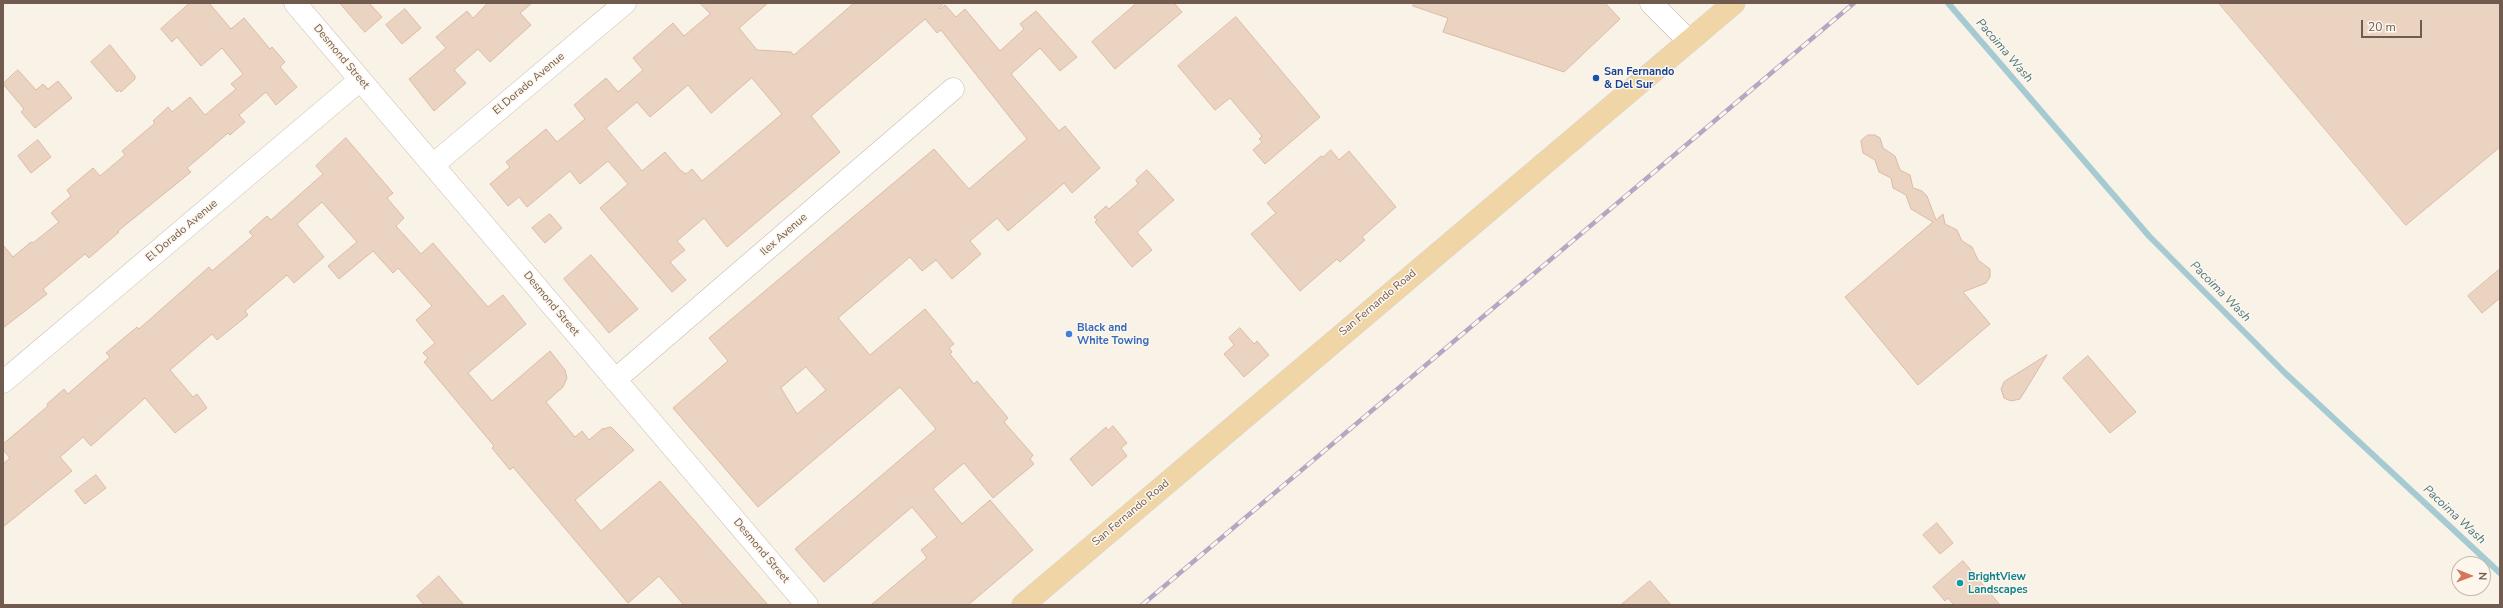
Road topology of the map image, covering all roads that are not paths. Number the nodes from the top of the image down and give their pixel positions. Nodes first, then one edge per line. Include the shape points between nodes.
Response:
1 (295, 3) edge
2 (625, 3) edge
3 (1651, 3) edge
4 (1734, 3) edge
5 (1689, 41) junction
6 (360, 80) junction
7 (953, 89) dead end
8 (433, 165) junction
9 (615, 380) junction
10 (3, 382) edge
11 (807, 605) edge
12 (1023, 605) edge

1 - 6 street, Desmond Street
2 - 8 street, El Dorado Avenue
3 - 5 street
4 - 5 main road, San Fernando Road
5 - 12 main road, San Fernando Road
6 - 8 street, Desmond Street
6 - 10 street, El Dorado Avenue
7 - 9 street, Ilex Avenue
8 - 9 street, Desmond Street
9 - 11 street, Desmond Street

